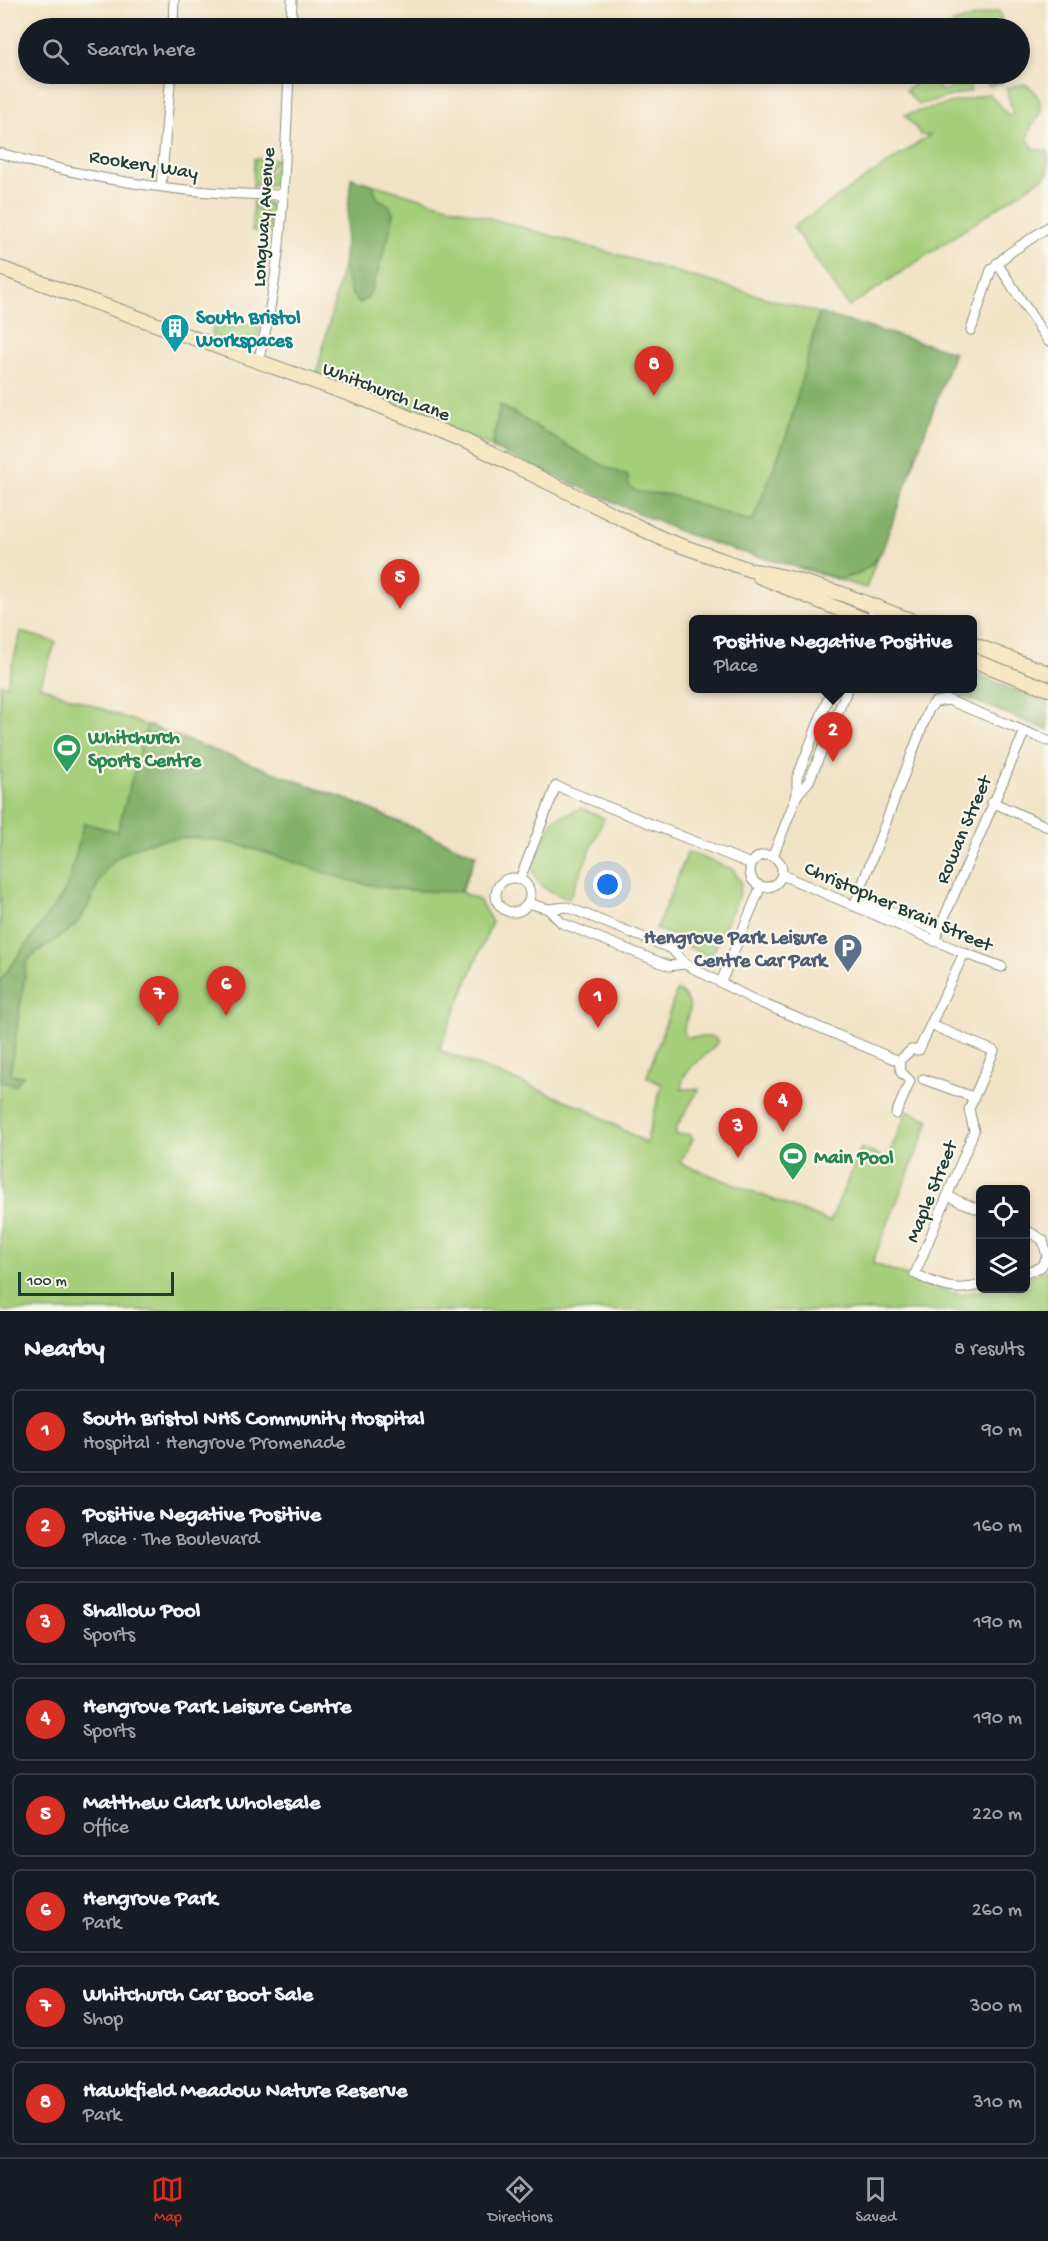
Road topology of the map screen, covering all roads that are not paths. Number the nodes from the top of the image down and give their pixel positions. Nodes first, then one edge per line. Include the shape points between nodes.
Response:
1 (174, 0) edge
2 (292, 0) edge
3 (173, 18) edge
4 (291, 18) edge
5 (170, 84) edge
6 (289, 84) edge
7 (0, 153) edge
8 (160, 185) junction
9 (283, 195) junction
10 (1048, 227) edge
11 (997, 263) junction
12 (0, 268) edge
13 (971, 330) dead end
14 (1048, 341) edge
15 (258, 362) junction
16 (750, 570) junction
17 (873, 613) edge
18 (851, 615) edge
19 (977, 646) edge
20 (977, 662) edge
21 (1048, 673) edge
22 (1048, 689) edge
23 (830, 693) edge
24 (846, 693) edge
25 (1024, 733) junction
26 (1048, 741) edge
27 (797, 795) junction
28 (992, 802) junction
29 (1048, 827) edge
30 (773, 856) junction
31 (751, 864) junction
32 (782, 875) junction
33 (519, 879) junction
34 (761, 886) junction
35 (856, 902) junction
36 (528, 903) junction
37 (548, 909) junction
38 (933, 929) dead end
39 (934, 940) junction
40 (964, 953) junction
41 (685, 964) junction
42 (1002, 966) dead end
43 (721, 982) junction
44 (931, 1025) junction
45 (899, 1061) junction
46 (923, 1080) dead end
47 (973, 1098) junction
48 (896, 1114) dead end
49 (947, 1196) junction
50 (976, 1208) edge
51 (1030, 1232) edge
52 (1030, 1271) edge
53 (976, 1286) edge

1 - 3 street
2 - 4 street
5 - 8 street
6 - 9 street, Longway Avenue
7 - 8 street, Rookery Way
8 - 9 street, Rookery Way
9 - 15 street, Longway Avenue via 276,284
10 - 11 street
11 - 13 street
11 - 14 street
12 - 15 street, Whitchurch Lane
15 - 16 street, Whitchurch Lane via 371,402 467,442 651,534
16 - 17 street, Whitchurch Lane via 785,577
16 - 18 street, Whitchurch Lane via 774,584
19 - 21 street
20 - 22 street
23 - 27 street via 797,778
24 - 27 street via 809,781
25 - 26 street
25 - 28 street, Rowan Street
25 - 35 street via 948,700 935,702 929,709
27 - 30 street
28 - 29 street
28 - 39 street, Rowan Street
30 - 31 street via 764,854
30 - 32 street via 782,867
31 - 33 street via 556,786
31 - 34 street via 753,881
32 - 34 street via 770,887
32 - 35 street, Christopher Brain Street
33 - 36 street via 528,888
33 - 36 street via 507,879 492,886 498,904 505,911 520,911
34 - 43 street
35 - 38 street
35 - 39 street, Christopher Brain Street
36 - 37 street
37 - 41 street via 562,923 631,951 669,966
37 - 41 street via 567,907 586,914 672,949
39 - 40 street, Christopher Brain Street
40 - 42 street, Christopher Brain Street
40 - 44 street
41 - 43 street
43 - 45 street
44 - 45 street via 920,1050 911,1050
44 - 47 street, Maple Street via 994,1051
45 - 48 street via 901,1072 910,1082
46 - 47 street
47 - 49 street, Maple Street via 969,1109 974,1131
49 - 50 street
49 - 53 street, Maple Street via 915,1274 945,1287
51 - 52 street via 1043,1240 1047,1257 1041,1268

